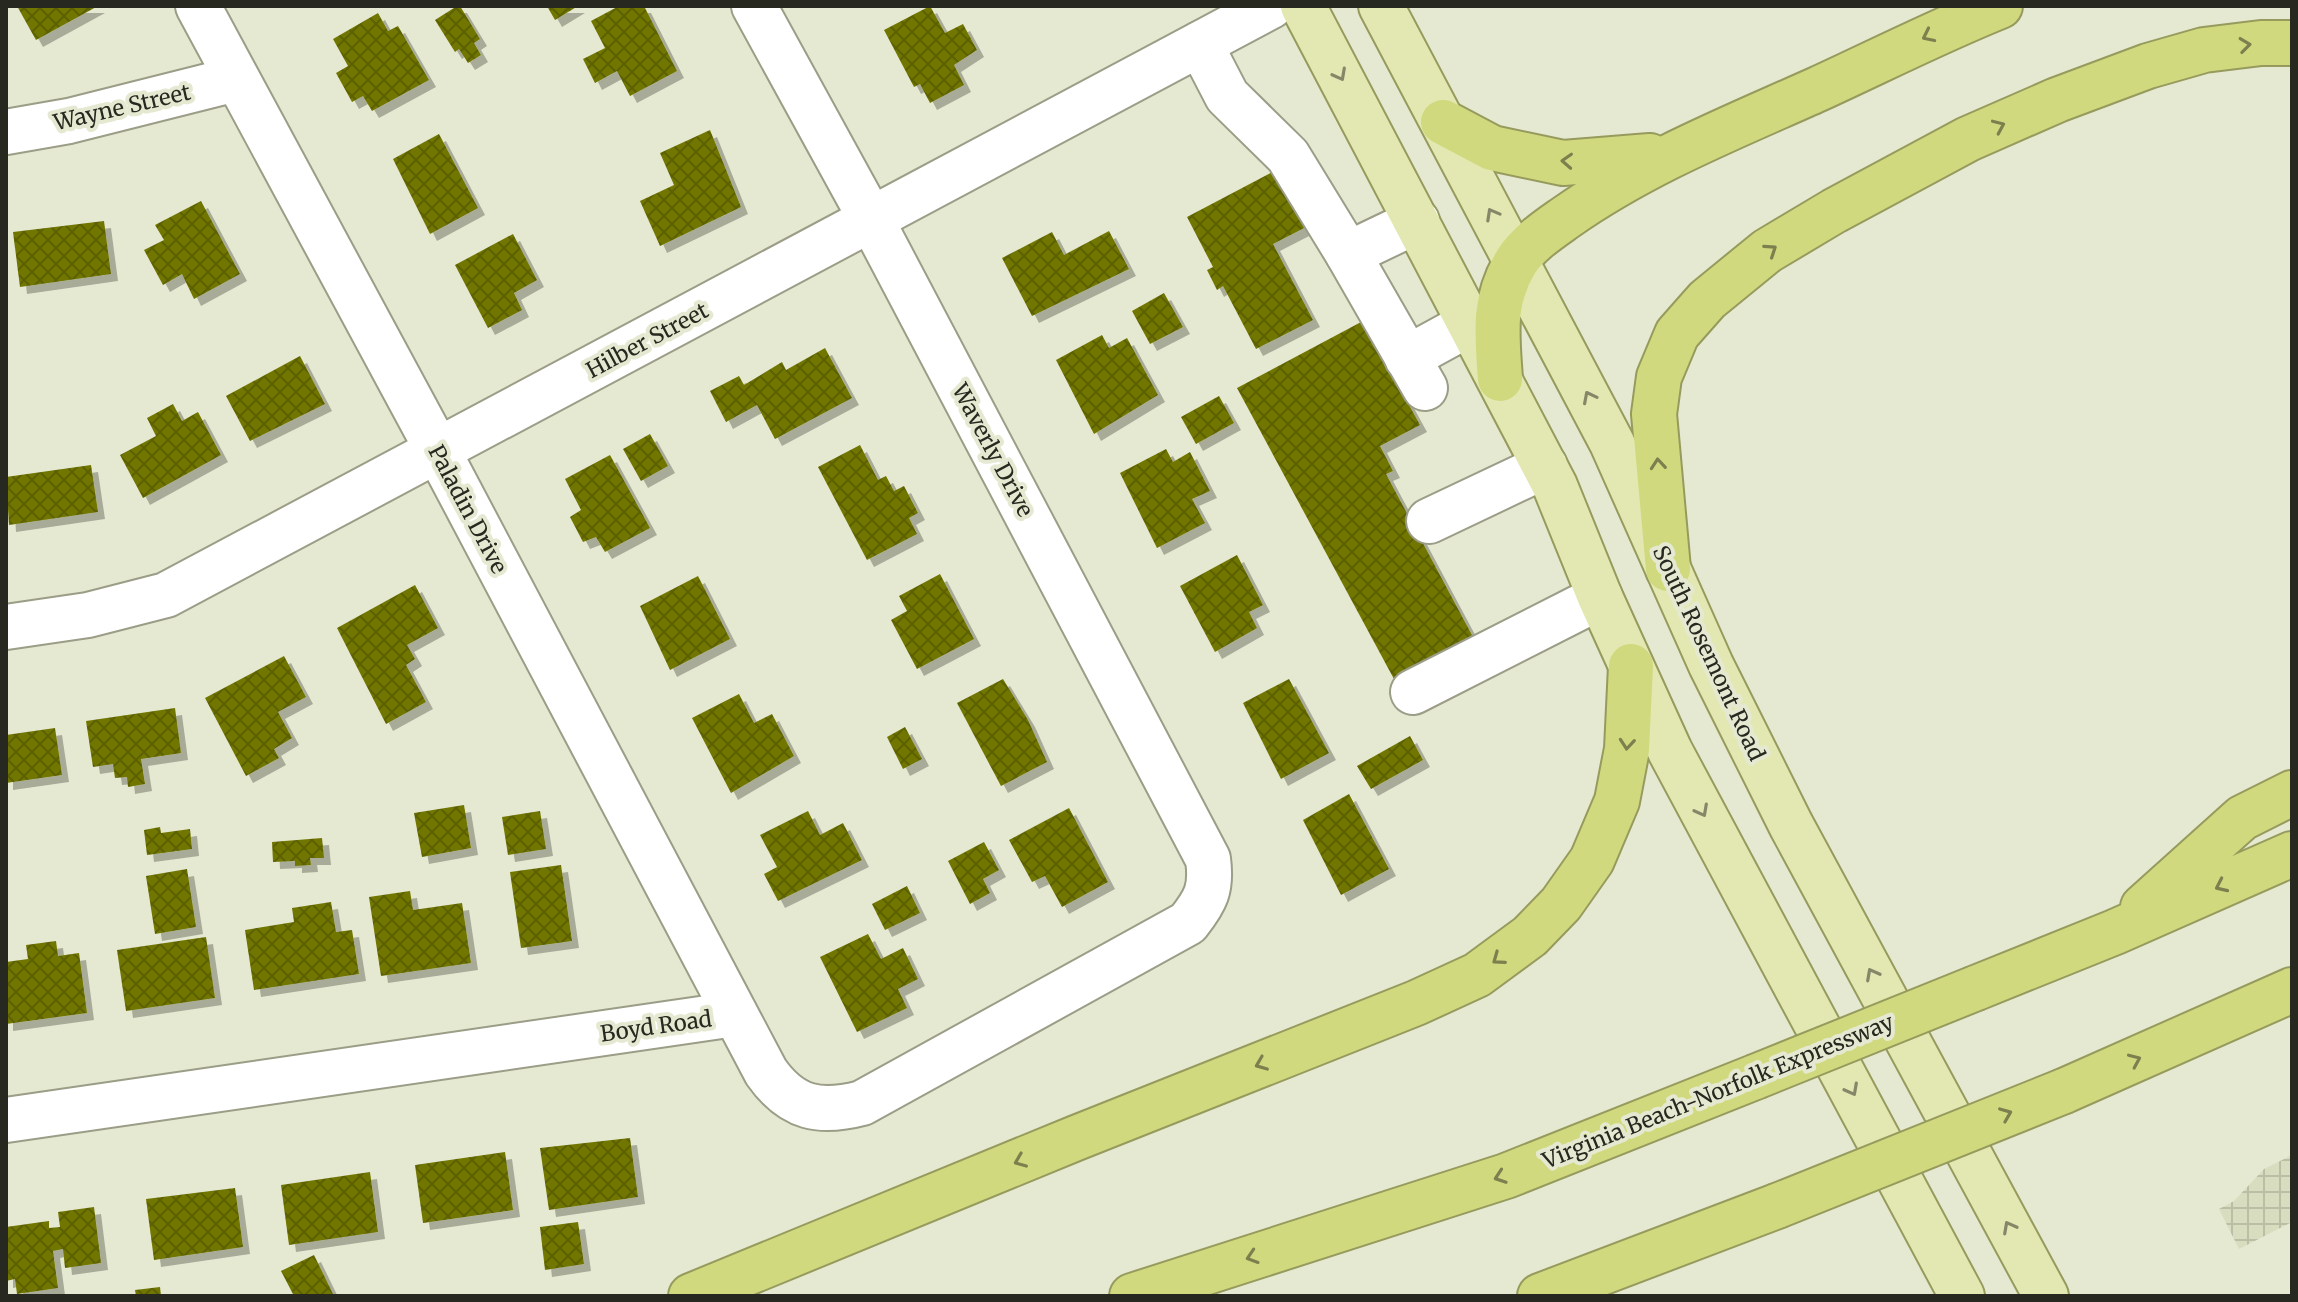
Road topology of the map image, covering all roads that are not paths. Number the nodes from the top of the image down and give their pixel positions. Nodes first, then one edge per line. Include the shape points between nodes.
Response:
1 (198, 6) edge
2 (754, 6) edge
3 (1271, 6) edge
4 (1303, 6) edge
5 (1381, 6) edge
6 (2000, 6) edge
7 (2292, 43) edge
8 (1200, 44) junction
9 (236, 79) junction
10 (1443, 122) junction
11 (6, 132) edge
12 (1672, 153) junction
13 (872, 221) junction
14 (1417, 221) junction
15 (1348, 254) junction
16 (1517, 259) junction
17 (1471, 323) junction
18 (1500, 379) junction
19 (438, 451) junction
20 (1545, 466) junction
21 (1429, 521) dead end
22 (1668, 569) junction
23 (1600, 597) junction
24 (6, 627) edge
25 (1631, 666) junction
26 (1413, 692) dead end
27 (2292, 793) edge
28 (2292, 854) edge
29 (1205, 900) joint
30 (2115, 932) junction
31 (2292, 990) edge
32 (735, 1014) junction
33 (6, 1120) edge
34 (1777, 1206) junction
35 (691, 1296) edge
36 (1132, 1296) edge
37 (1540, 1296) edge
38 (1620, 1296) edge
39 (1962, 1296) edge
40 (2046, 1296) edge

1 - 9 street, Paladin Drive
2 - 13 street, Waverly Drive
3 - 8 street, Hilber Street
4 -> 14 main road
5 - 10 main road, South Rosemont Road
6 -> 12 highway
22 -> 7 highway via 1654,414 1657,389 1677,334 1707,300 1767,251 1834,211 2044,105 2204,50
8 - 13 street, Hilber Street
8 - 15 street via 1227,96 1288,156
9 - 11 street, Wayne Street
9 - 19 street, Paladin Drive
12 -> 10 highway via 1563,163 1492,148
16 -> 10 main road, South Rosemont Road
12 - 16 highway via 1604,190
13 - 19 street, Hilber Street
13 - 29 street, Waverly Drive via 1208,859 1211,878
14 - 15 street
14 - 17 main road
15 - 17 street via 1416,373
16 - 18 highway via 1496,318
22 -> 16 main road, South Rosemont Road via 1612,443
17 - 18 main road
18 - 20 main road
19 - 24 street, Hilber Street via 166,595 88,615
19 - 32 street, Paladin Drive
20 - 21 street
20 - 23 main road
40 -> 22 main road, South Rosemont Road via 1791,825
23 - 25 main road
23 - 26 street
25 -> 35 highway via 1625,762 1617,801 1592,860 1530,936 1477,975
25 -> 39 main road via 1670,751
27 - 30 highway via 2242,818
28 -> 30 highway, Virginia Beach-Norfolk Expressway
29 - 32 street, Boyd Road via 1188,923 862,1103 815,1108 791,1098 775,1085
30 -> 36 highway, Virginia Beach-Norfolk Expressway, bridge via 1506,1176
34 -> 31 highway, bridge via 2064,1091
32 - 33 street, Boyd Road
34 - 37 highway
34 - 38 highway via 1681,1256

